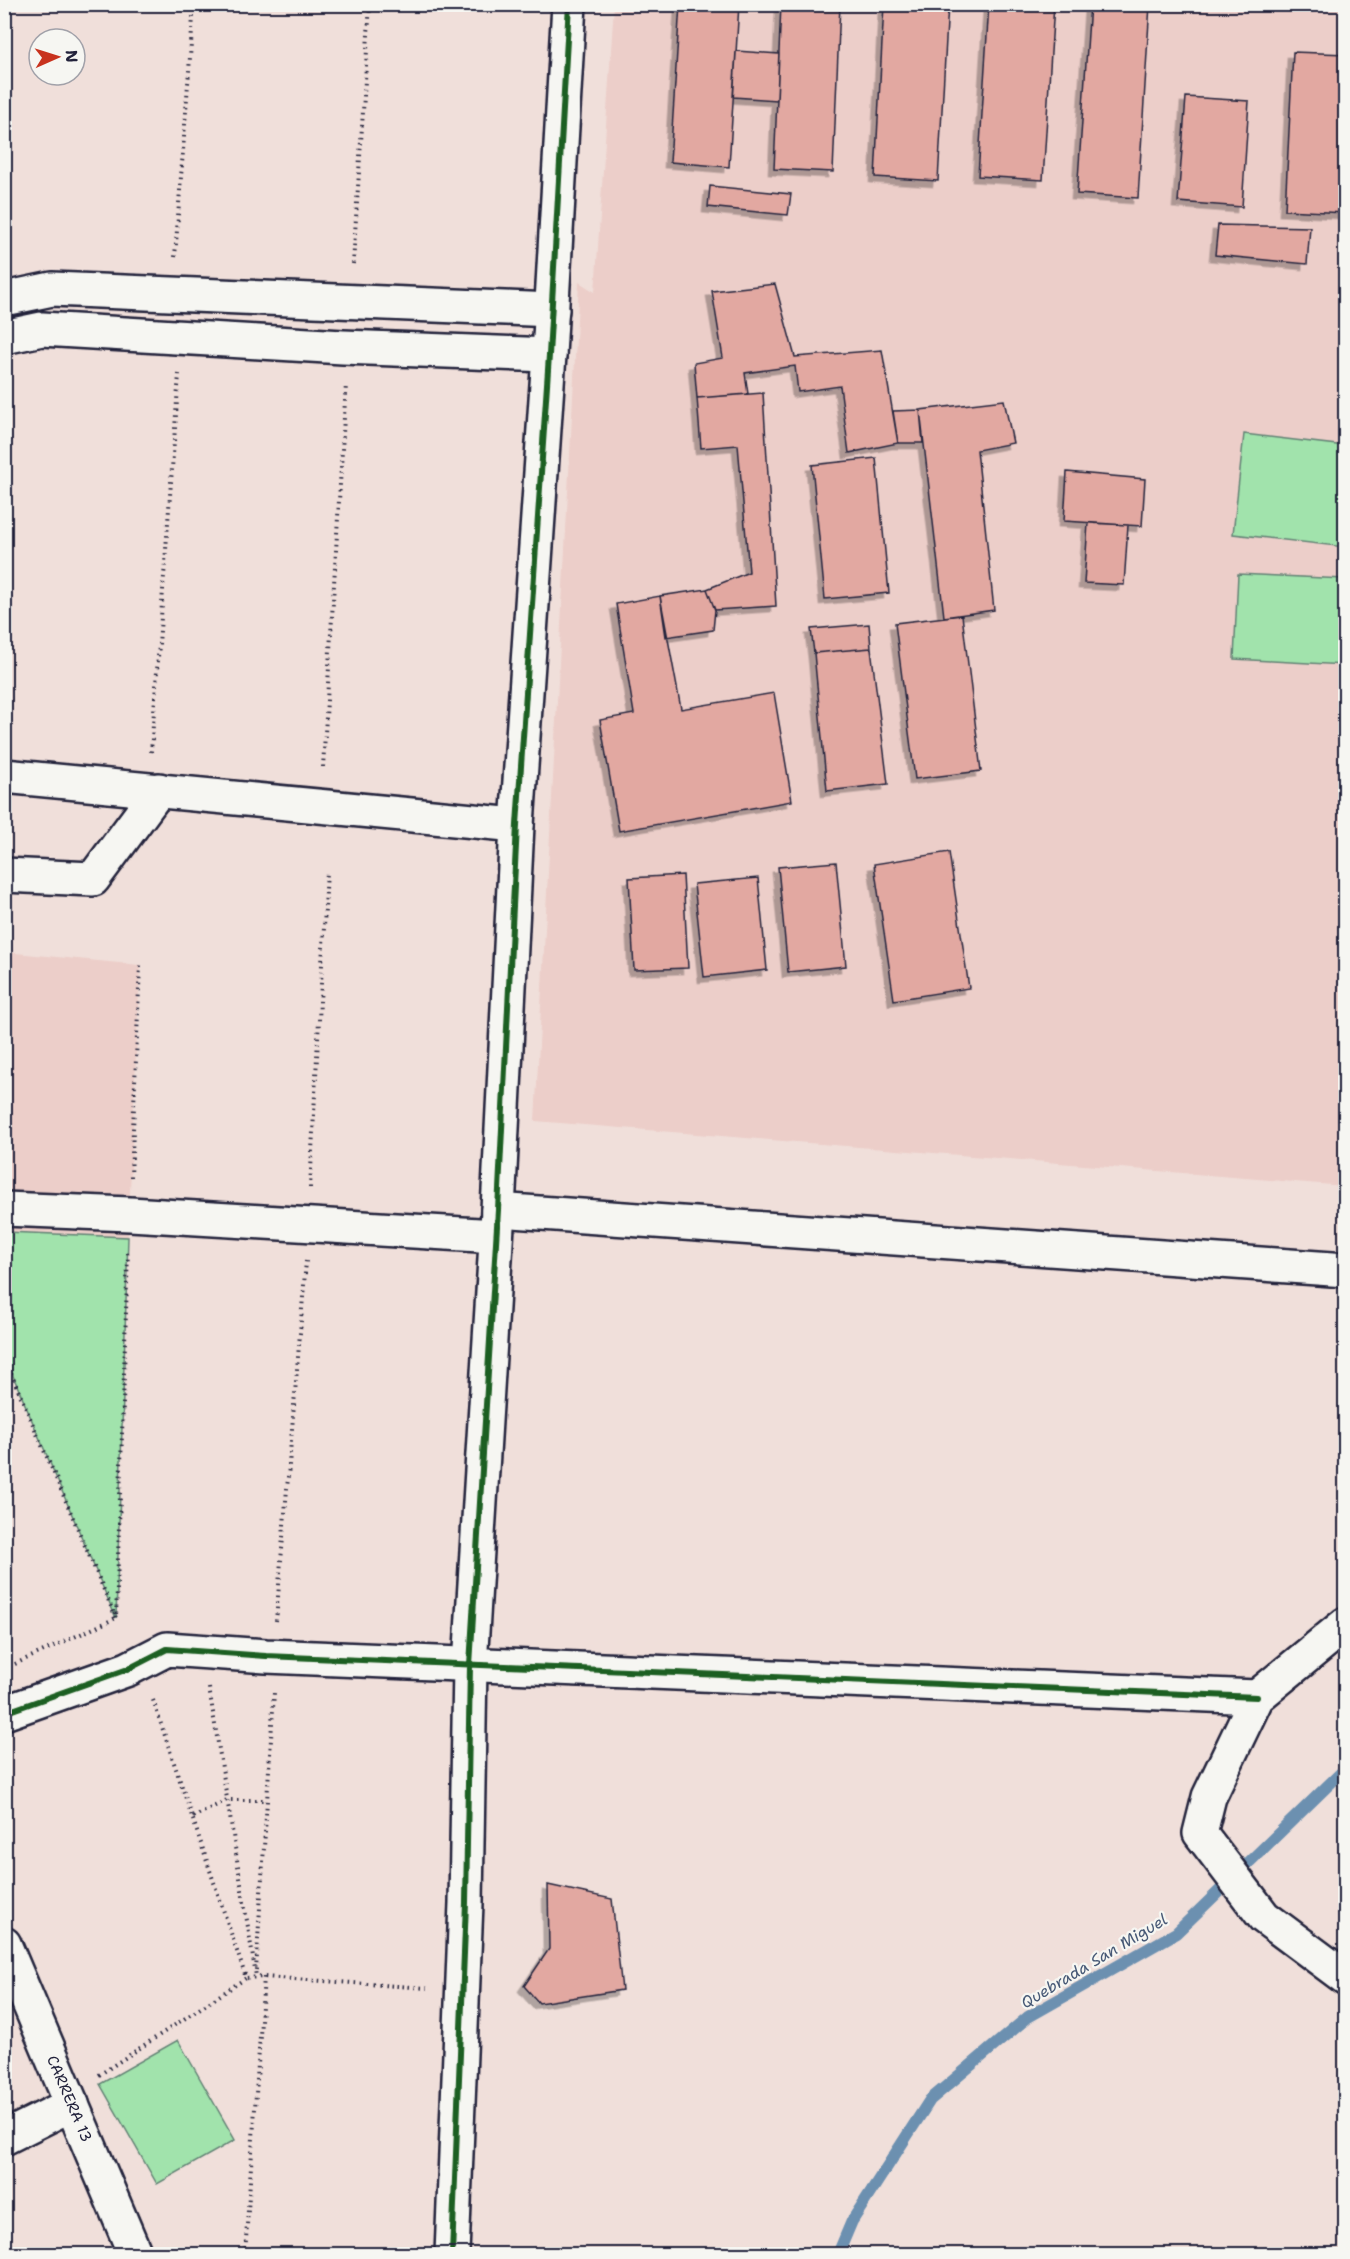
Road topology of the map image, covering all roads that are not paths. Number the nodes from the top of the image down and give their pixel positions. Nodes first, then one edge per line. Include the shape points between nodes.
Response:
1 (569, 4) edge
2 (199, 294) junction
3 (4, 299) edge
4 (346, 301) junction
5 (552, 310) junction
6 (4, 337) edge
7 (195, 338) junction
8 (343, 347) junction
9 (549, 355) junction
10 (4, 776) edge
11 (159, 790) junction
12 (517, 825) junction
13 (4, 874) edge
14 (4, 1209) edge
15 (497, 1223) junction
16 (1346, 1270) edge
17 (1346, 1624) edge
18 (470, 1665) junction
19 (1257, 1697) junction
20 (4, 1713) edge
21 (4, 1944) edge
22 (1345, 1976) edge
23 (72, 2104) junction
24 (4, 2138) edge
25 (135, 2254) edge
26 (452, 2254) edge

1 - 5 street
2 - 3 street via 52,289
2 - 4 street
2 - 7 street
4 - 5 street
4 - 8 street
5 - 9 street
6 - 7 street via 42,328
7 - 8 street
8 - 9 street
9 - 12 street
10 - 11 street
11 - 12 street
11 - 13 street via 93,879
12 - 15 street
14 - 15 street via 308,1224
15 - 16 street
15 - 18 street
17 - 19 street
18 - 19 street
18 - 20 street via 167,1649 128,1669
18 - 26 street via 466,1903
19 - 22 street via 1209,1797 1200,1833 1264,1917
21 - 23 street, CARRERA 13
23 - 24 street
23 - 25 street, CARRERA 13

